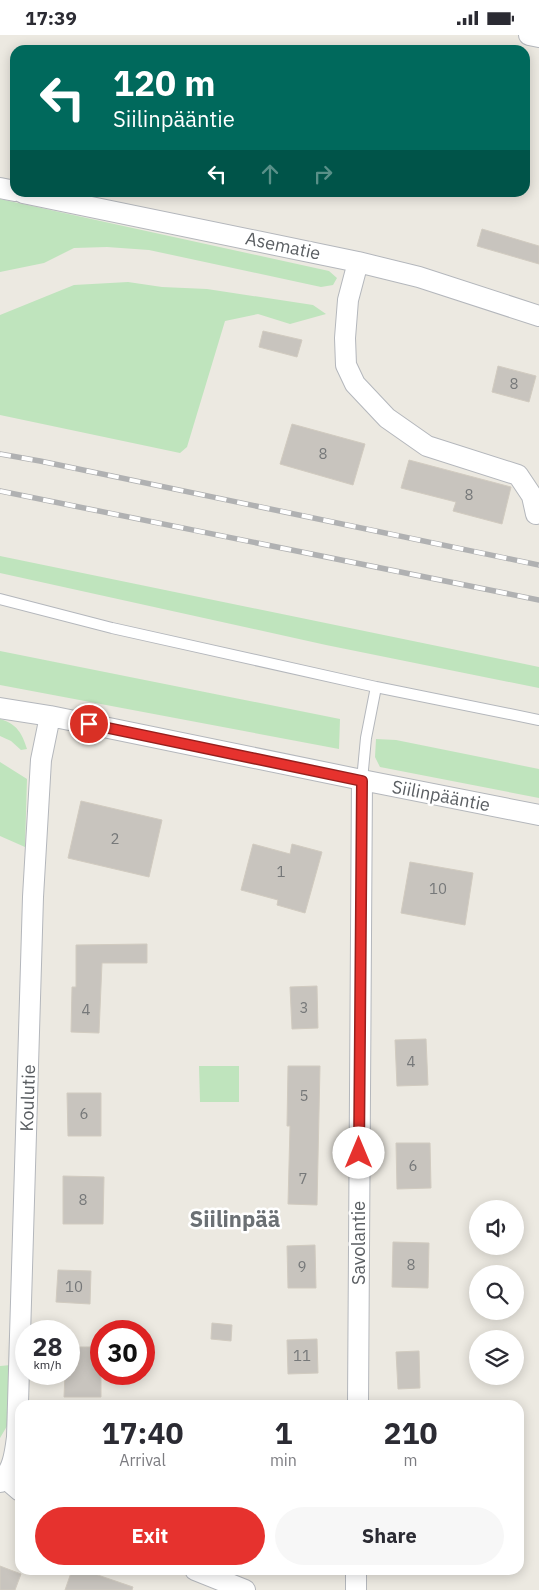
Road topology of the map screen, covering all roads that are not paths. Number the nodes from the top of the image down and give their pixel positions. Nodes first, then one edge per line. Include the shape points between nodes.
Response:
1 (529, 35) edge
2 (539, 37) edge
3 (42, 197) edge
4 (358, 262) junction
5 (539, 316) edge
6 (536, 514) dead end
7 (0, 599) edge
8 (376, 687) junction
9 (0, 708) edge
10 (50, 716) junction
11 (539, 719) edge
12 (362, 781) junction
13 (539, 815) edge
14 (18, 1400) edge
15 (358, 1400) edge
16 (15, 1449) edge
17 (8, 1483) edge
18 (208, 1575) edge
19 (356, 1575) edge
20 (246, 1590) edge
21 (356, 1590) edge

1 - 2 street
3 - 4 street, Asematie
4 - 5 street, Asematie via 419,277
4 - 6 street via 348,300 346,338 346,365 355,384 387,418 427,446 518,475 532,496
7 - 8 lane via 112,628
8 - 11 lane
8 - 12 lane
9 - 10 street, Siilinpääntie
10 - 12 street, Siilinpääntie
10 - 14 street, Koulutie via 41,760 33,897
12 - 13 street, Siilinpääntie
12 - 15 street, Savolantie
16 - 17 street, Koulutie
18 - 20 street
19 - 21 street

